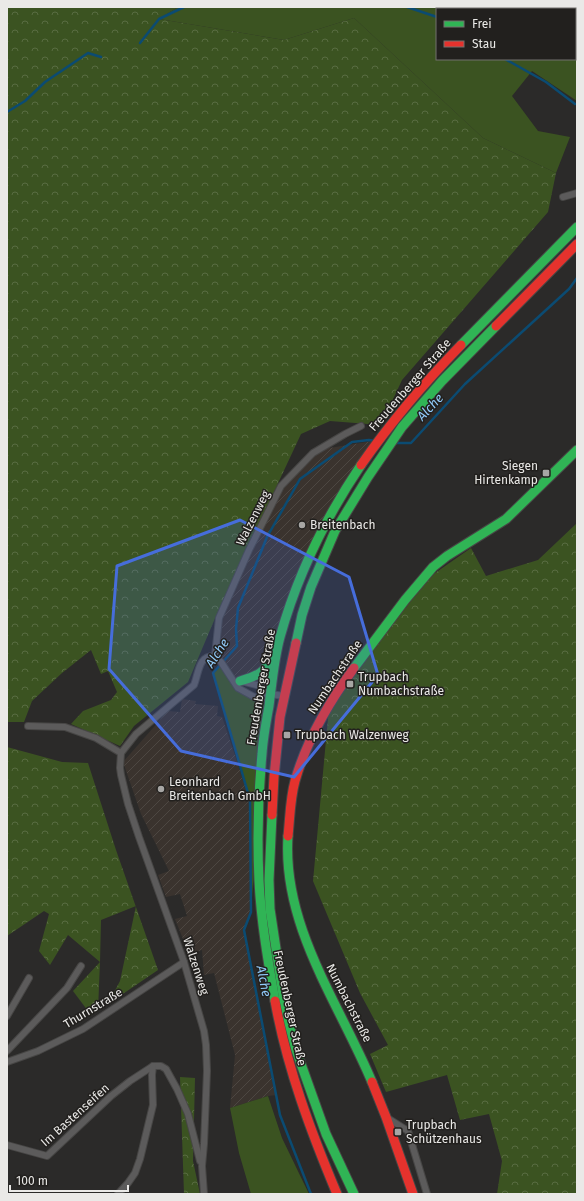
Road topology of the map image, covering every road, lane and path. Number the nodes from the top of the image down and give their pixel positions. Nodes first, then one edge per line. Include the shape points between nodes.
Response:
1 (577, 193) edge
2 (563, 197) dead end
3 (577, 227) edge
4 (577, 244) edge
5 (361, 426) dead end
6 (577, 450) edge
7 (280, 638) junction
8 (215, 656) junction
9 (238, 681) junction
10 (270, 694) junction
11 (284, 696) junction
12 (28, 726) dead end
13 (121, 753) junction
14 (184, 962) junction
15 (81, 966) dead end
16 (28, 978) dead end
17 (7, 1016) edge
18 (7, 1051) edge
19 (7, 1062) edge
20 (152, 1066) junction
21 (386, 1117) junction
22 (7, 1145) edge
23 (202, 1166) junction
24 (118, 1194) edge
25 (204, 1194) edge
26 (337, 1194) edge
27 (354, 1194) edge
28 (413, 1194) edge
29 (427, 1194) edge

1 - 2 street
3 - 7 main road, Freudenberger Straße via 435,372 392,422 358,469 325,526 306,567 292,599
4 - 11 main road, Freudenberger Straße via 442,381 402,427 368,477 335,531 311,587 302,615
5 - 8 street, Walzenweg via 313,453 281,486 219,618
6 - 21 main road, Numbachstraße via 506,519 447,556 433,567 410,594 327,707 308,744 295,782 290,811 288,863 298,919 310,952 357,1046
7 - 9 main road via 264,672
7 - 10 main road, Freudenberger Straße
8 - 9 street via 222,662 228,674
8 - 13 street via 205,658 194,685 136,734
9 - 10 street via 264,687
9 - 10 street via 238,688 256,698
10 - 11 street
10 - 26 main road, Freudenberger Straße via 258,801 259,880 264,940 279,1026 294,1080 314,1139
11 - 27 main road, Freudenberger Straße via 275,764 270,842 269,880 274,939 282,995 296,1050 326,1134
12 - 13 street via 65,727 96,738
13 - 14 street, Walzenweg via 120,768 128,804
14 - 19 street, Thurnstraße via 83,1029 38,1051
14 - 23 street, Walzenweg via 206,1045
15 - 18 street via 67,988
16 - 17 street
20 - 22 street, Im Bastenseifen via 112,1096 47,1156
20 - 23 street via 166,1069 177,1089 188,1114
20 - 24 street via 153,1105 140,1160 135,1173
21 - 28 main road, Numbachstraße
21 - 29 street via 408,1131
23 - 25 street, Walzenweg

